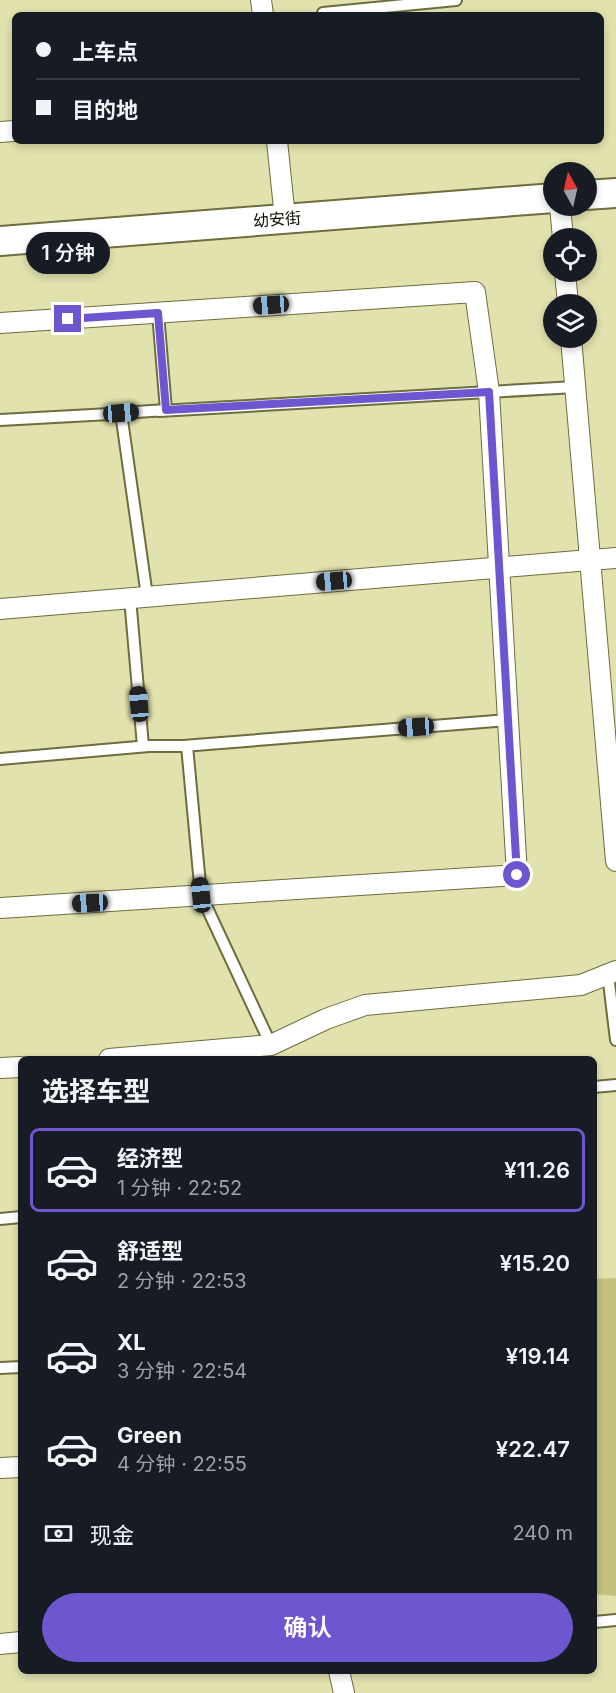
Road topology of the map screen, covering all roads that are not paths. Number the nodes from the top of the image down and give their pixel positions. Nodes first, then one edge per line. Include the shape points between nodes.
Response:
1 (456, 0) edge
2 (333, 12) edge
3 (277, 144) edge
4 (616, 193) edge
5 (597, 194) edge
6 (543, 199) edge
7 (285, 218) junction
8 (0, 241) edge
9 (158, 313) junction
10 (0, 323) edge
11 (572, 348) edge
12 (575, 387) junction
13 (489, 392) junction
14 (166, 410) junction
15 (121, 413) junction
16 (0, 420) edge
17 (616, 558) edge
18 (590, 560) junction
19 (139, 597) junction
20 (0, 609) edge
21 (508, 720) junction
22 (187, 746) junction
23 (143, 747) junction
24 (0, 759) edge
25 (616, 861) edge
26 (201, 895) junction
27 (0, 908) edge
28 (612, 972) edge
29 (616, 1040) edge
30 (270, 1052) edge
31 (178, 1056) edge
32 (18, 1067) edge
33 (0, 1068) edge
34 (616, 1085) edge
35 (597, 1087) edge
36 (18, 1217) edge
37 (0, 1219) edge
38 (18, 1367) edge
39 (0, 1368) edge
40 (18, 1467) edge
41 (0, 1468) edge
42 (616, 1620) edge
43 (597, 1622) edge
44 (18, 1642) edge
45 (0, 1644) edge
46 (340, 1674) edge
47 (344, 1693) edge

1 - 2 lane
3 - 7 street
4 - 5 main road
6 - 7 main road, 幼安街
7 - 8 main road, 幼安街
9 - 10 street
9 - 13 street via 475,292
9 - 14 lane
11 - 12 street
12 - 13 lane
12 - 18 street
13 - 14 lane
13 - 21 street
14 - 15 lane
15 - 16 lane
15 - 19 lane
17 - 18 street
18 - 19 street
18 - 25 street
19 - 20 street
19 - 23 lane
21 - 22 lane
21 - 26 street via 517,875
22 - 23 lane
22 - 26 lane
23 - 24 lane
26 - 27 street
26 - 30 lane
28 - 29 lane
28 - 30 street via 580,985 365,1005 326,1019
30 - 31 street
32 - 33 street
34 - 35 lane
36 - 37 lane
38 - 39 lane
40 - 41 street
42 - 43 lane
44 - 45 street
46 - 47 street

